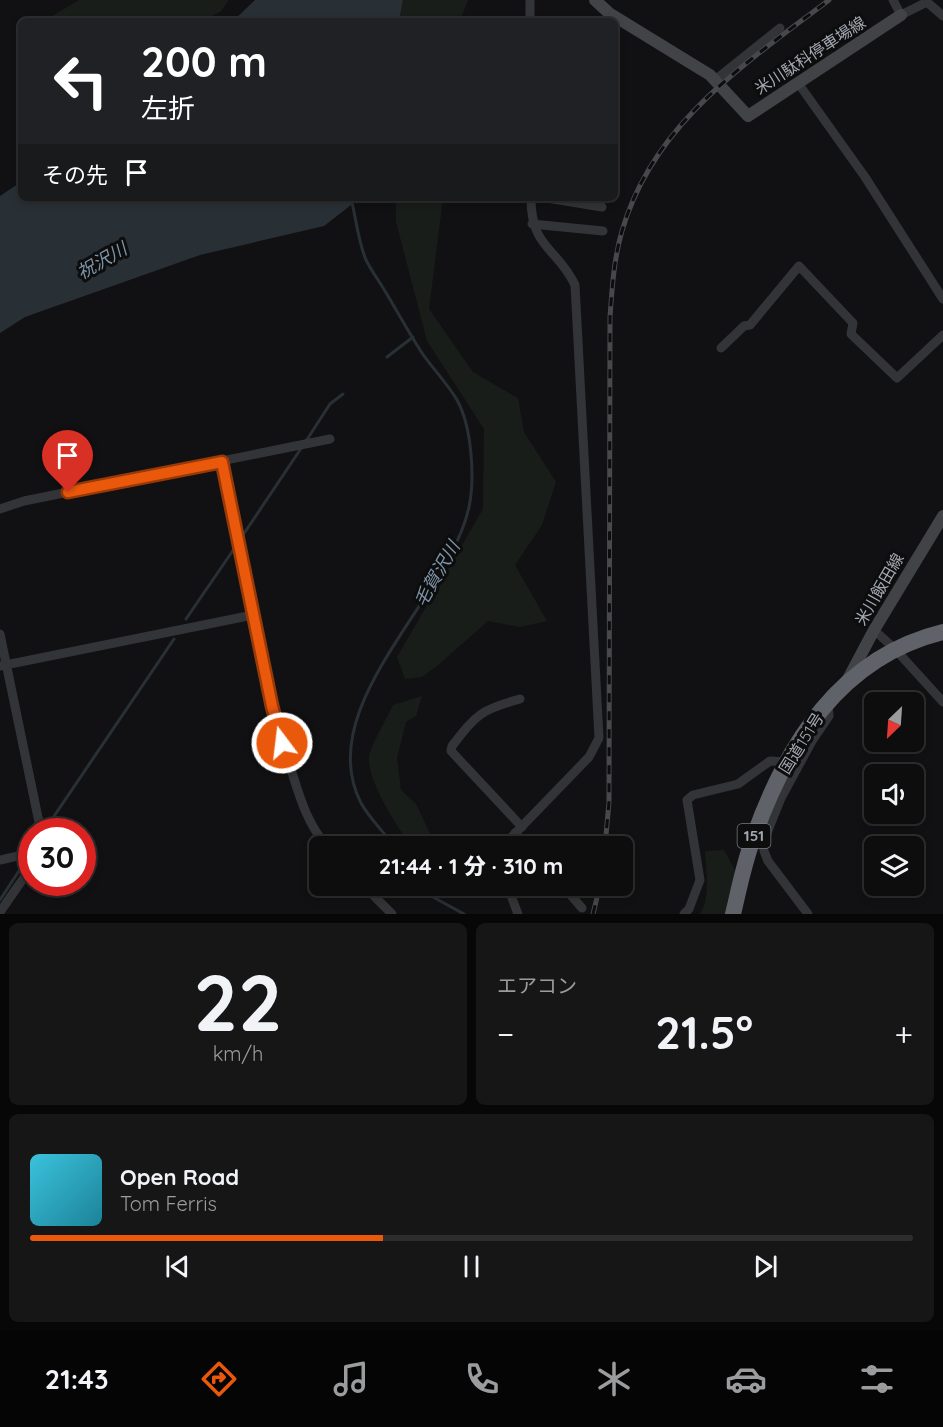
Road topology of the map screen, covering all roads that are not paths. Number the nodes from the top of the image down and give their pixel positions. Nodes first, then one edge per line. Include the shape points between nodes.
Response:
1 (530, 0) edge
2 (594, 0) edge
3 (893, 0) edge
4 (901, 15) junction
5 (943, 16) edge
6 (530, 18) edge
7 (617, 18) edge
8 (618, 19) edge
9 (780, 28) dead end
10 (715, 80) junction
11 (798, 83) junction
12 (531, 201) edge
13 (565, 201) edge
14 (602, 207) dead end
15 (532, 224) junction
16 (603, 231) dead end
17 (943, 299) edge
18 (943, 335) edge
19 (721, 348) dead end
20 (330, 439) dead end
21 (222, 462) junction
22 (0, 509) edge
23 (943, 516) edge
24 (253, 615) junction
25 (874, 630) junction
26 (943, 632) edge
27 (0, 634) edge
28 (895, 650) junction
29 (3, 665) edge
30 (848, 680) junction
31 (520, 699) dead end
32 (828, 700) junction
33 (943, 702) edge
34 (787, 762) junction
35 (37, 818) edge
36 (518, 830) junction
37 (320, 836) edge
38 (512, 836) edge
39 (521, 836) edge
40 (18, 856) edge
41 (0, 860) edge
42 (18, 886) edge
43 (374, 896) edge
44 (511, 896) edge
45 (572, 896) edge
46 (582, 908) dead end
47 (0, 912) edge
48 (392, 914) edge
49 (518, 914) edge
50 (684, 914) edge
51 (733, 914) edge
52 (807, 914) edge

1 - 6 street
2 - 7 main road, 米川駄科停車場線
3 - 4 street
4 - 5 street via 927,2
4 - 11 main road, 米川駄科停車場線
8 - 10 main road, 米川駄科停車場線
9 - 10 street
10 - 11 main road, 米川駄科停車場線 via 748,116
11 - 17 street via 865,177
12 - 15 street
13 - 14 street
15 - 16 street
15 - 36 street via 575,285 599,738 588,757
18 - 19 street via 897,378 851,334 853,323 799,266 750,325
20 - 21 street
21 - 22 street
21 - 24 street
23 - 25 main road, 米川飯田線
24 - 29 street
24 - 37 street via 277,729 305,811
25 - 28 street
25 - 30 main road, 米川飯田線
26 - 28 highway, 国道151号 / 151
27 - 29 street
28 - 30 highway, 国道151号 / 151
28 - 33 street
29 - 35 street
30 - 32 highway, 国道151号 / 151
31 - 36 street via 492,706 472,720 451,751
32 - 34 highway, 国道151号 / 151
32 - 52 street via 829,716 781,798 763,843 768,861
34 - 50 street via 770,761 738,784 687,800 700,880
34 - 51 highway, 国道151号 / 151 via 753,838
36 - 38 street
36 - 39 street
40 - 41 street
42 - 47 street
43 - 48 street
44 - 49 street
45 - 46 street

